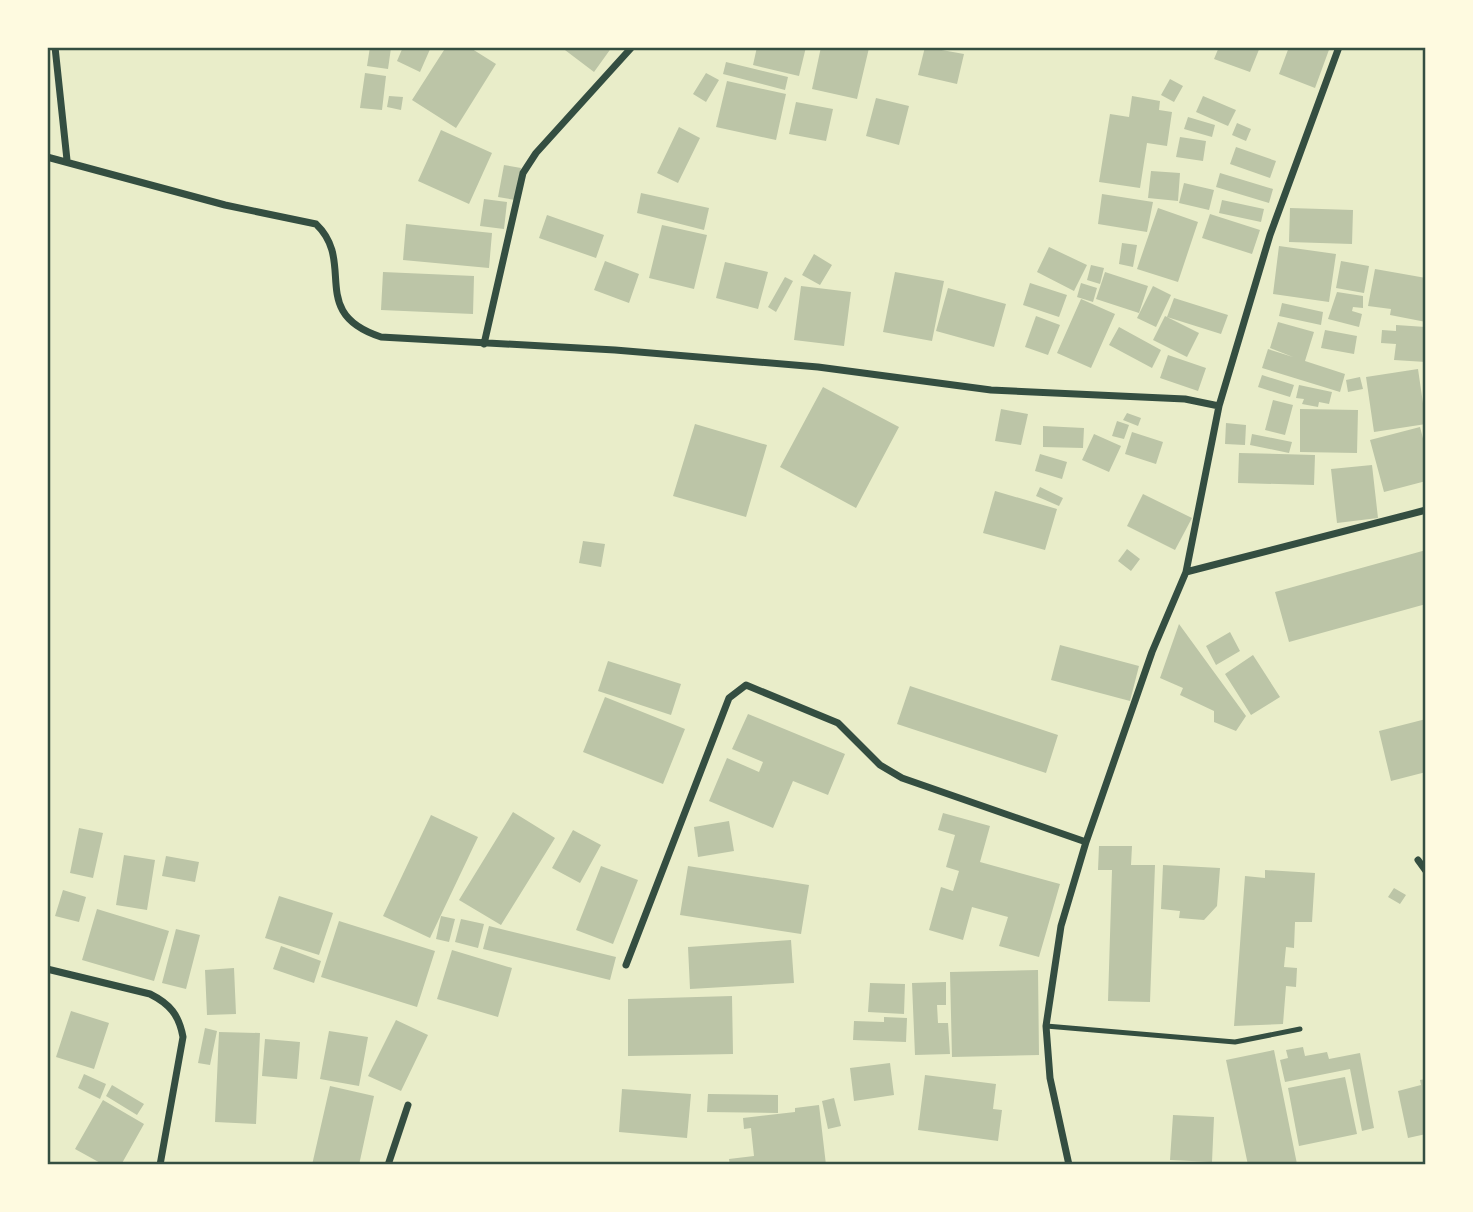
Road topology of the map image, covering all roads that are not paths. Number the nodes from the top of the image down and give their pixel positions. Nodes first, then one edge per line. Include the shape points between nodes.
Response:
1 (55, 47) edge
2 (632, 47) edge
3 (1339, 47) edge
4 (47, 157) edge
5 (67, 160) junction
6 (484, 344) junction
7 (1219, 405) junction
8 (1426, 509) edge
9 (1185, 572) junction
10 (1086, 842) junction
11 (1418, 860) dead end
12 (1426, 872) edge
13 (626, 965) dead end
14 (47, 969) edge
15 (1046, 1026) junction
16 (1300, 1028) dead end
17 (408, 1105) dead end
18 (160, 1165) edge
19 (388, 1165) edge
20 (1069, 1165) edge

1 - 5 street
2 - 6 street via 523,173
3 - 7 street via 1270,235
4 - 5 street
5 - 6 street via 225,205 316,224 332,247 338,303 347,318 364,331 381,337
6 - 7 street via 615,350 791,365 991,390
7 - 9 street
8 - 9 street
9 - 10 street
10 - 13 street via 902,778 880,765 838,723 746,685 729,698
10 - 15 street via 1061,926
11 - 12 street
14 - 18 street via 150,994 164,1001 181,1022 183,1037
15 - 16 lane via 1235,1042
15 - 20 street via 1050,1078
17 - 19 street

